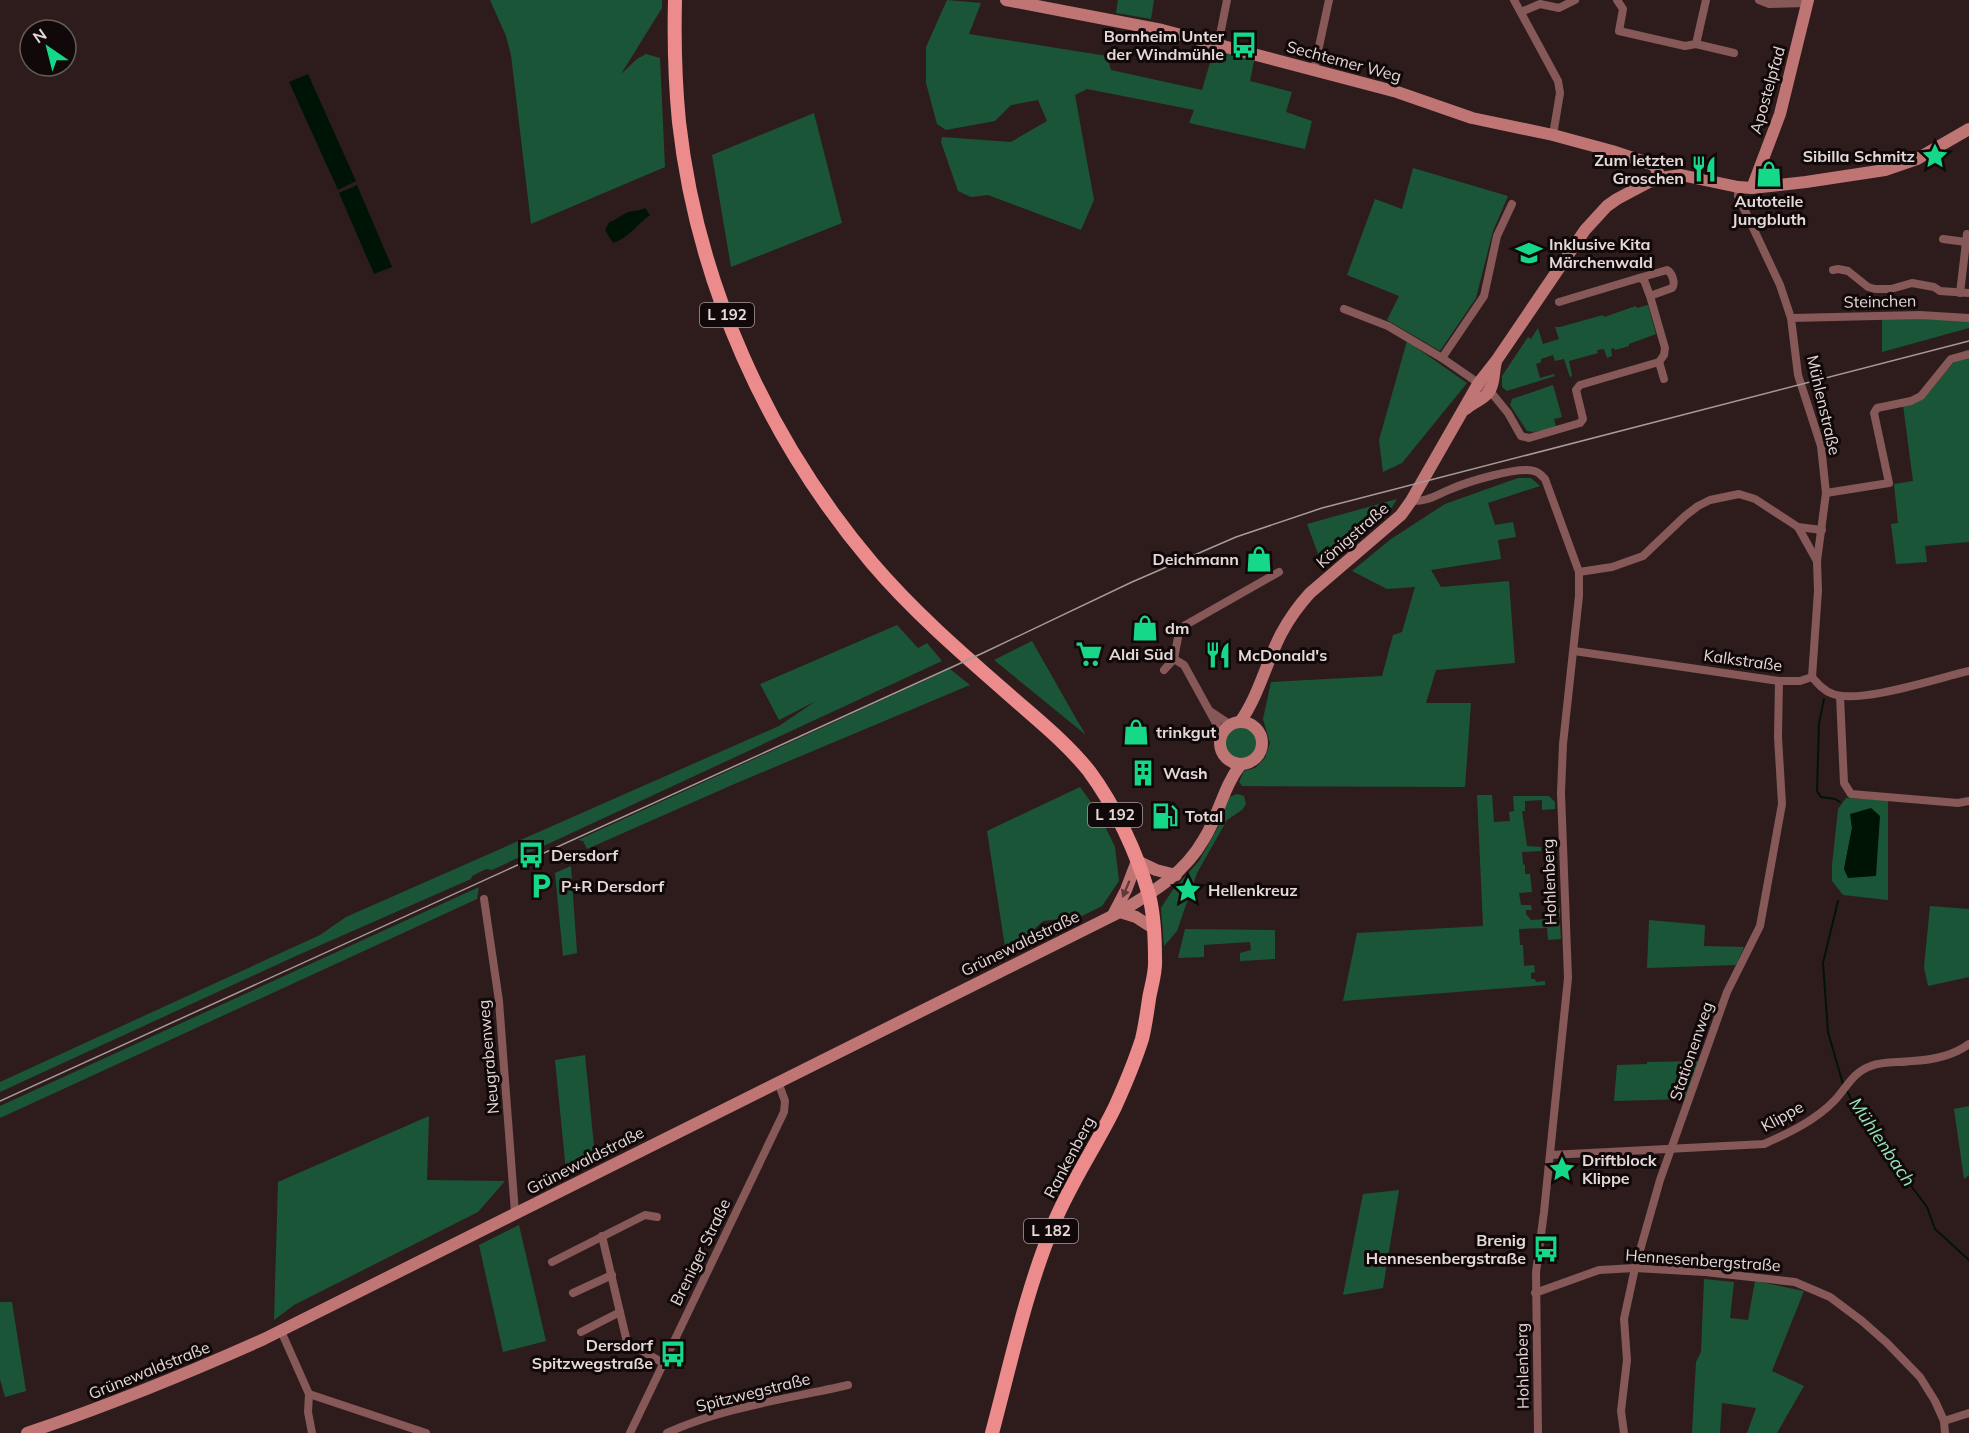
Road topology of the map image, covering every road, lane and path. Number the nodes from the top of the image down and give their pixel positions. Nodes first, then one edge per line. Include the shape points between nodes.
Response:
1 (675, 0) edge
2 (1006, 0) edge
3 (1227, 0) edge
4 (1329, 0) edge
5 (1514, 0) edge
6 (1575, 0) edge
7 (1617, 0) edge
8 (1706, 0) edge
9 (1759, 0) edge
10 (1808, 2) edge
11 (1521, 12) junction
12 (1696, 44) junction
13 (1218, 45) junction
14 (1734, 53) dead end
15 (1314, 70) junction
16 (1969, 129) edge
17 (1553, 135) junction
18 (1661, 178) junction
19 (1738, 187) junction
20 (1752, 188) junction
21 (1512, 204) dead end
22 (1943, 238) dead end
23 (1837, 268) dead end
24 (1640, 278) junction
25 (1965, 293) edge
26 (1650, 296) junction
27 (1559, 302) dead end
28 (1344, 309) dead end
29 (1791, 318) junction
30 (1969, 318) edge
31 (1969, 354) edge
32 (1442, 358) junction
33 (1496, 361) junction
34 (1659, 362) junction
35 (1664, 379) dead end
36 (1478, 384) junction
37 (1490, 391) junction
38 (1462, 413) junction
39 (1826, 493) junction
40 (1411, 501) junction
41 (1798, 527) junction
42 (1822, 530) junction
43 (1817, 561) junction
44 (1279, 572) dead end
45 (1579, 572) junction
46 (1574, 651) junction
47 (1173, 659) junction
48 (1164, 670) dead end
49 (1969, 670) edge
50 (1812, 677) junction
51 (1263, 680) junction
52 (1779, 681) junction
53 (1840, 696) junction
54 (1231, 727) junction
55 (1255, 728) junction
56 (1228, 760) junction
57 (1241, 765) junction
58 (1224, 790) junction
59 (1969, 801) edge
60 (1137, 861) junction
61 (1176, 875) junction
62 (1149, 895) junction
63 (483, 899) dead end
64 (1117, 914) junction
65 (1153, 928) junction
66 (1969, 1044) edge
67 (778, 1082) junction
68 (1673, 1147) junction
69 (1550, 1155) junction
70 (515, 1213) junction
71 (657, 1217) dead end
72 (602, 1236) junction
73 (552, 1262) dead end
74 (1635, 1268) junction
75 (612, 1275) junction
76 (573, 1293) dead end
77 (1535, 1293) junction
78 (620, 1312) junction
79 (280, 1331) junction
80 (581, 1332) dead end
81 (663, 1363) junction
82 (848, 1385) dead end
83 (309, 1394) junction
84 (1969, 1413) edge
85 (1944, 1421) junction
86 (27, 1433) edge
87 (312, 1433) edge
88 (426, 1433) edge
89 (630, 1433) edge
90 (667, 1433) edge
91 (992, 1433) edge
92 (1538, 1433) edge
93 (1624, 1433) edge
94 (1945, 1433) edge

1 - 60 main road, L 192 via 679,123 692,198 732,330 770,412 815,488 894,588 1089,772
2 - 13 street, Sechtemer Weg via 1162,30
3 - 13 street
4 - 15 street
5 - 11 street
6 - 11 street via 1559,8 1540,4
7 - 12 street via 1623,9 1619,30 1685,46
8 - 12 street
9 - 10 street via 1769,4
10 - 20 street, Apostelpfad via 1780,114
11 - 17 street via 1558,81 1560,93
12 - 14 street
13 - 15 street, Sechtemer Weg
15 - 17 street, Sechtemer Weg via 1397,92 1472,118
16 - 20 street, Königstraße via 1917,159 1885,170
17 - 18 street, Sechtemer Weg via 1654,165
18 - 19 street, Königstraße via 1681,175
18 - 33 street, Königstraße via 1617,199 1591,222
19 - 20 street, Königstraße
19 - 29 street, Mühlenstraße via 1738,196 1780,285
21 - 32 street via 1497,236 1484,296
22 - 25 street via 1966,238
23 - 25 street via 1875,289 1912,283
24 - 26 street
24 - 26 street via 1666,270 1671,273 1672,288
24 - 27 street
26 - 34 street via 1665,348
28 - 32 street via 1388,326
29 - 30 street, Steinchen
29 - 39 street, Mühlenstraße via 1798,375 1821,446
31 - 39 street via 1951,359 1926,390 1911,401 1877,408 1874,413 1889,483
32 - 36 street
33 - 36 street, Königstraße
33 - 37 street, Königstraße
34 - 35 street
34 - 37 street via 1580,385 1576,390 1581,423 1529,438 1521,436
36 - 37 street
36 - 38 street, Königstraße
37 - 38 street, Königstraße
38 - 40 street, Königstraße
39 - 42 street, Mühlenstraße
40 - 45 street, Hohlenberg via 1424,502 1451,489 1512,471 1538,471 1545,479
40 - 51 street, Königstraße via 1298,606
41 - 42 street
41 - 43 street
41 - 45 street via 1755,499 1739,494 1725,496 1704,503 1685,516 1643,556 1612,567
42 - 43 street, Mühlenstraße
43 - 50 street, Mühlenstraße
44 - 47 street via 1182,627
45 - 46 street, Hohlenberg
46 - 52 street, Kalkstraße
46 - 69 street, Hohlenberg via 1561,794 1568,978
47 - 48 street
47 - 54 street via 1184,665 1210,711
49 - 53 street via 1869,695
50 - 52 street, Kalkstraße
50 - 53 street via 1821,687
51 - 54 street, Königstraße via 1248,711
51 - 55 street, Königstraße
52 - 68 street, Stationenweg via 1782,804 1760,926 1727,992
53 - 59 street via 1844,783 1851,794
54 - 55 street
54 - 56 street, Königstraße via 1220,748
55 - 57 street, Königstraße via 1261,748 1254,759
56 - 57 street
56 - 58 street, Königstraße
57 - 58 street, Königstraße
58 - 61 street, Königstraße via 1205,839
60 - 61 street
60 - 62 main road, L 192
60 -> 64 street
61 - 62 street, Königstraße
62 - 64 street, Grünewaldstraße
62 - 65 main road, Rankenberg / L 182
63 - 70 street, Neugrabenweg via 499,1001
64 - 65 street via 1136,917
64 - 67 street, Grünewaldstraße
65 - 91 main road, Rankenberg / L 182 via 1156,964 1141,1041 1115,1106 1054,1223 1027,1299
66 - 68 street, Klippe via 1958,1053 1869,1066 1852,1077 1834,1101 1794,1130 1764,1144
67 - 70 street, Grünewaldstraße
67 - 81 street, Breniger Straße via 785,1101 784,1112
68 - 69 street, Klippe
68 - 74 street, Stationenweg
69 - 77 street, Hohlenberg
70 - 79 street, Grünewaldstraße
71 - 72 street via 645,1215
72 - 73 street
72 - 75 street
74 - 77 street, Hennesenbergstraße via 1599,1270
74 - 85 street, Hennesenbergstraße via 1782,1279 1830,1297 1862,1320 1920,1377
74 - 93 street, Stationenweg via 1624,1319
75 - 76 street
75 - 78 street
77 - 92 street, Hohlenberg
78 - 80 street
78 - 81 street via 627,1342
79 - 83 street
79 - 86 street, Grünewaldstraße via 170,1381
81 - 89 street, Breniger Straße
82 - 90 street, Spitzwegstraße via 721,1414
83 - 87 street
83 - 88 street
84 - 85 street
85 - 94 street, Hennesenbergstraße

